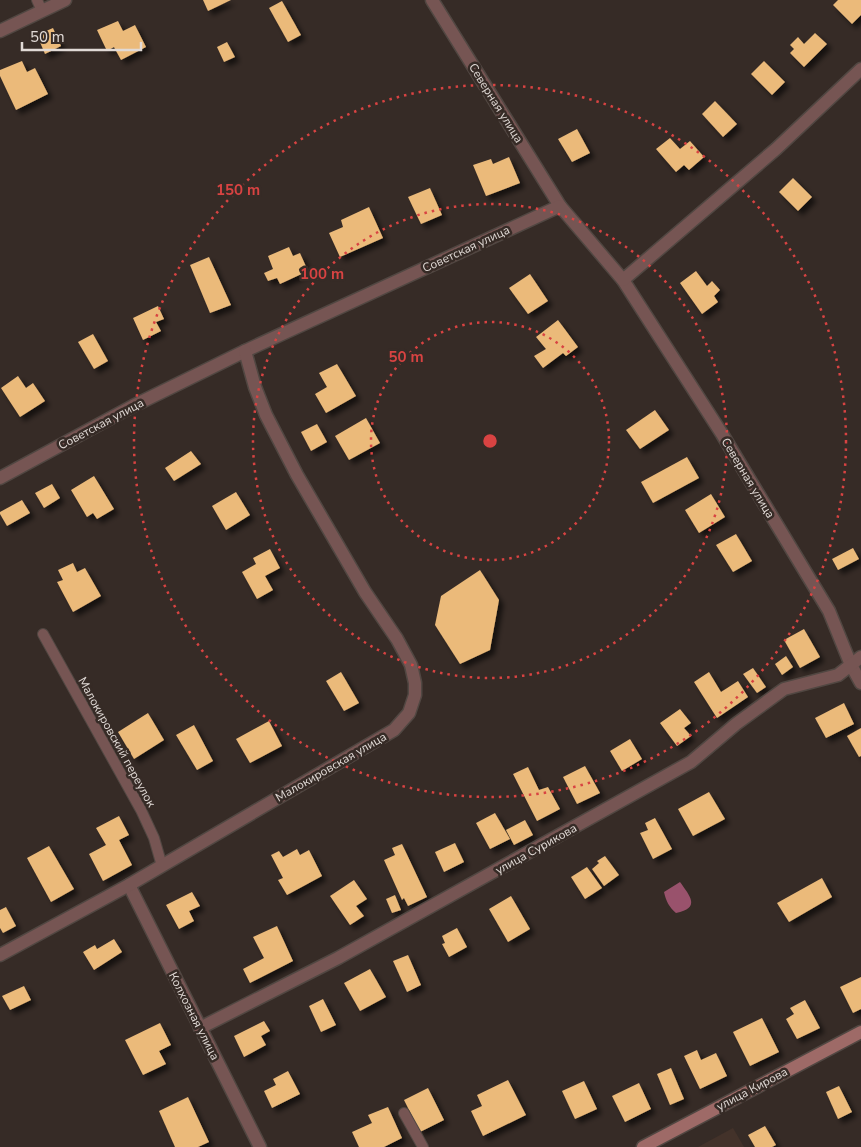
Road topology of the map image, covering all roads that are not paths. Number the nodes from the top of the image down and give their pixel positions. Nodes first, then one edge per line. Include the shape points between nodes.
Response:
1 (65, 0) edge
2 (432, 0) edge
3 (39, 5) edge
4 (0, 31) edge
5 (861, 68) edge
6 (560, 206) junction
7 (623, 280) junction
8 (245, 351) junction
9 (0, 478) edge
10 (43, 634) dead end
11 (856, 661) edge
12 (861, 683) edge
13 (162, 866) junction
14 (129, 885) junction
15 (0, 956) edge
16 (200, 1028) junction
17 (861, 1032) edge
18 (404, 1114) dead end
19 (260, 1147) edge
20 (423, 1147) edge
21 (642, 1147) edge

1 - 3 street
2 - 6 street, Северная улица
3 - 4 street
5 - 7 street via 776,149
6 - 7 street
6 - 8 street, Советская улица
7 - 11 street, Северная улица via 722,434
8 - 9 street, Советская улица via 133,406
8 - 13 street, Малокировская улица via 266,415 297,476 365,592 397,639 411,666 415,695 409,713 394,730
10 - 13 lane, Малокировский переулок via 141,810
11 - 12 street, Северная улица
11 - 16 street, улица Сурикова via 838,675 784,689 691,762 338,958
13 - 14 street, Малокировская улица
14 - 15 street, Малокировская улица
14 - 16 street, Колхозная улица
16 - 19 street, Колхозная улица
17 - 21 street, улица Кирова
18 - 20 lane

